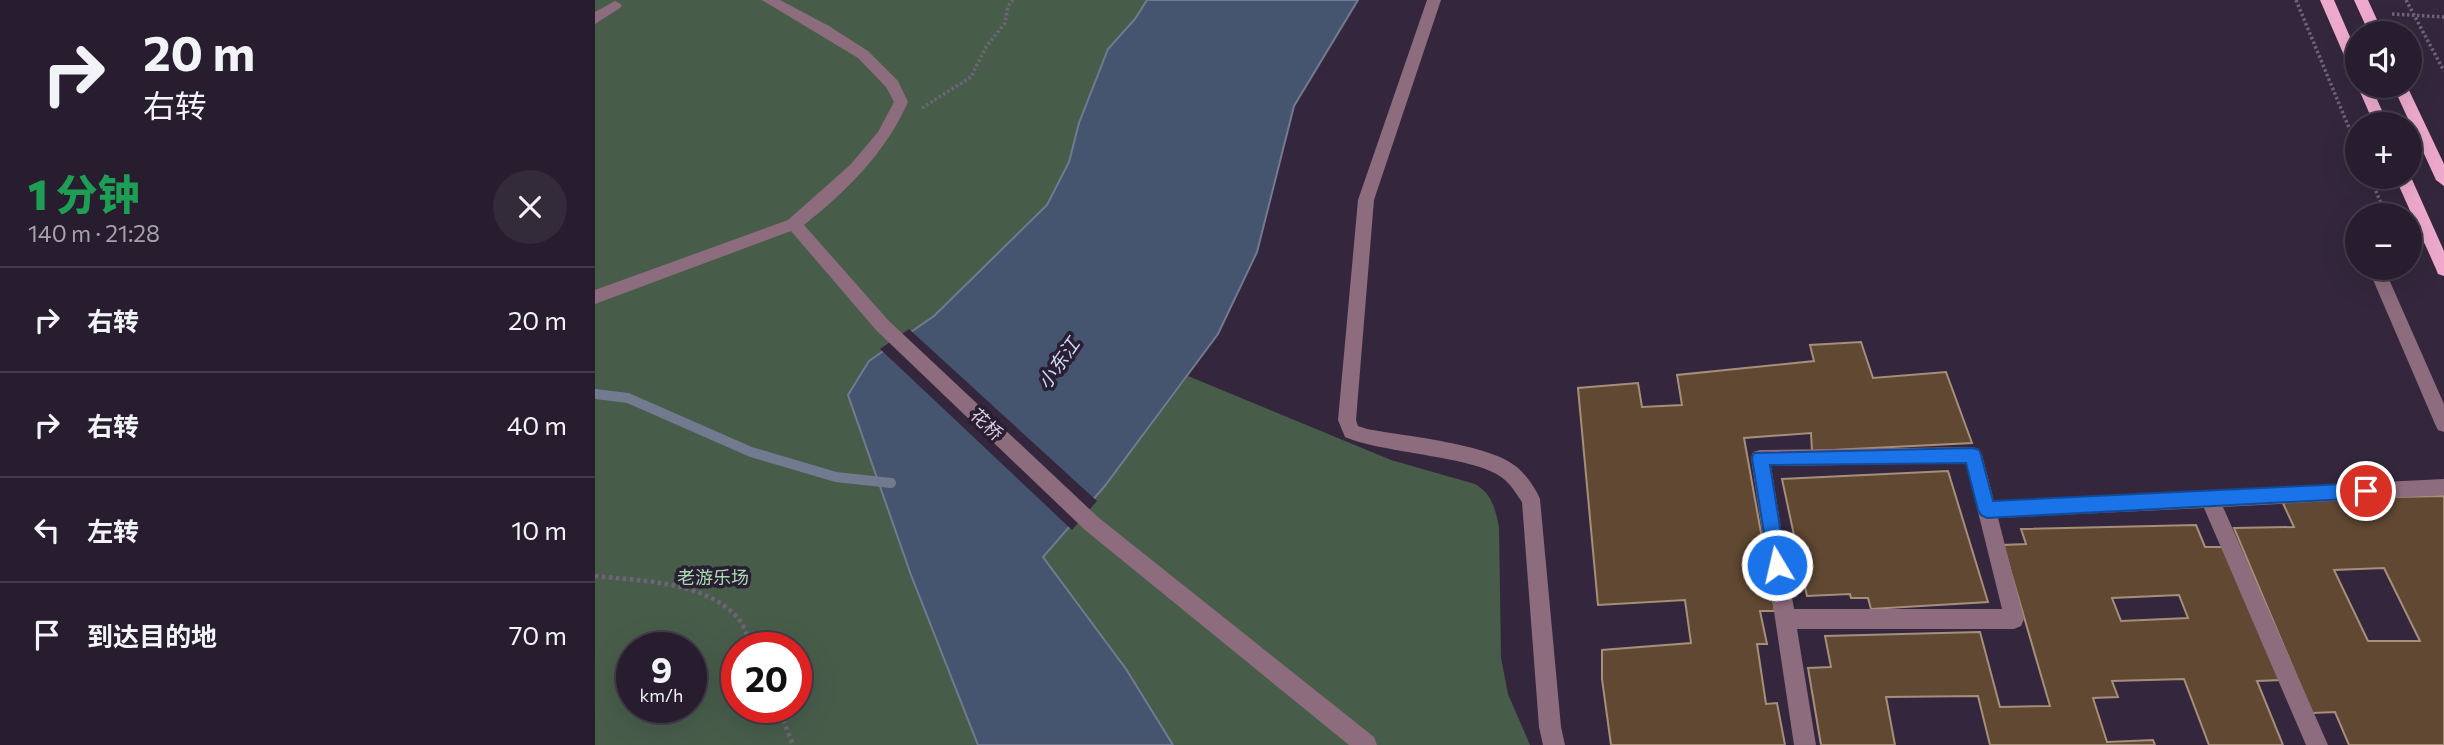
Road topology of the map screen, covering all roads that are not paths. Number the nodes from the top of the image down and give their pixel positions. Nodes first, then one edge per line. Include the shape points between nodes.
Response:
1 (769, 0) edge
2 (1434, 0) edge
3 (2327, 0) edge
4 (615, 5) dead end
5 (595, 19) edge
6 (2345, 41) edge
7 (2406, 98) edge
8 (2444, 180) edge
9 (2408, 189) edge
10 (794, 224) junction
11 (2428, 234) junction
12 (2422, 238) edge
13 (2444, 269) edge
14 (2381, 280) edge
15 (595, 298) edge
16 (2444, 424) edge
17 (2444, 487) edge
18 (2210, 499) junction
19 (1987, 510) junction
20 (1785, 619) junction
21 (1550, 743) edge
22 (1366, 745) edge
23 (1805, 745) edge
24 (2317, 745) edge

1 - 10 street via 846,42 889,78 901,102 886,131 839,187
2 - 21 street via 1366,200 1347,420 1351,431 1365,437 1485,459 1511,473 1531,499
3 - 6 main road
4 - 5 street
7 - 8 main road
9 - 11 main road
10 - 15 street
10 - 22 street, 花桥 via 882,325 1092,524
11 - 12 street
11 - 13 main road
14 - 16 street
17 - 18 street
18 - 19 street
18 - 24 street
19 - 20 street via 2014,619
19 - 20 street via 1973,455 1760,458
20 - 23 street

